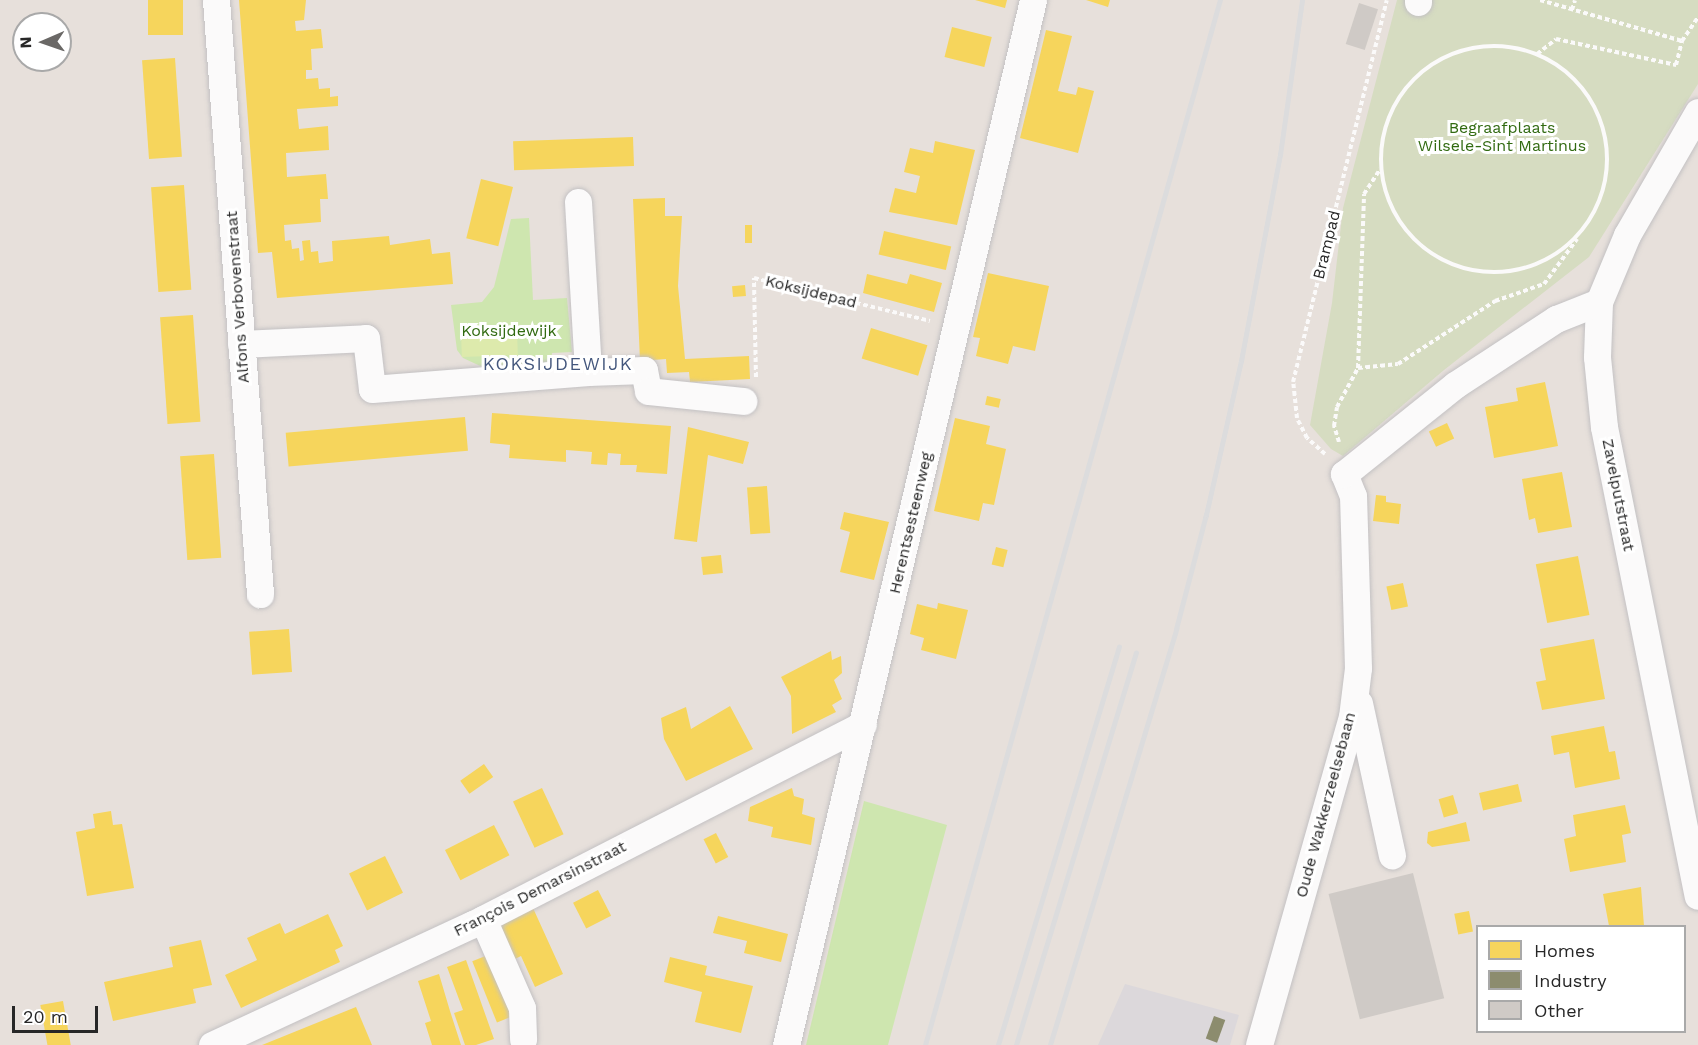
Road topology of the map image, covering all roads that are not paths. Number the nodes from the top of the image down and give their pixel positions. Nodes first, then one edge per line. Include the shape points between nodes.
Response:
1 (216, 0) edge
2 (1033, 0) edge
3 (1698, 112) edge
4 (578, 202) dead end
5 (1599, 302) junction
6 (242, 344) junction
7 (588, 372) junction
8 (743, 401) road end
9 (260, 594) dead end
10 (1356, 687) junction
11 (863, 724) junction
12 (1392, 855) dead end
13 (1698, 896) edge
14 (483, 919) junction
15 (523, 1039) dead end
16 (212, 1045) edge
17 (786, 1045) edge
18 (1259, 1045) edge

1 - 6 street, Alfons Verbovenstraat
2 - 11 street, Herentsesteenweg
3 - 5 street, Zavelputstraat via 1628,235
4 - 7 street
5 - 10 street, Oude Wakkerzeelsebaan via 1556,319 1338,467 1353,496
5 - 13 street, Zavelputstraat via 1597,357 1605,427
6 - 7 street via 366,338 372,389
6 - 9 street, Alfons Verbovenstraat
7 - 8 street via 644,370 648,391
10 - 12 street
10 - 18 street, Oude Wakkerzeelsebaan via 1352,717
11 - 14 street, François Demarsinstraat
11 - 17 street, Herentsesteenweg
14 - 15 street via 522,1008
14 - 16 street, François Demarsinstraat

